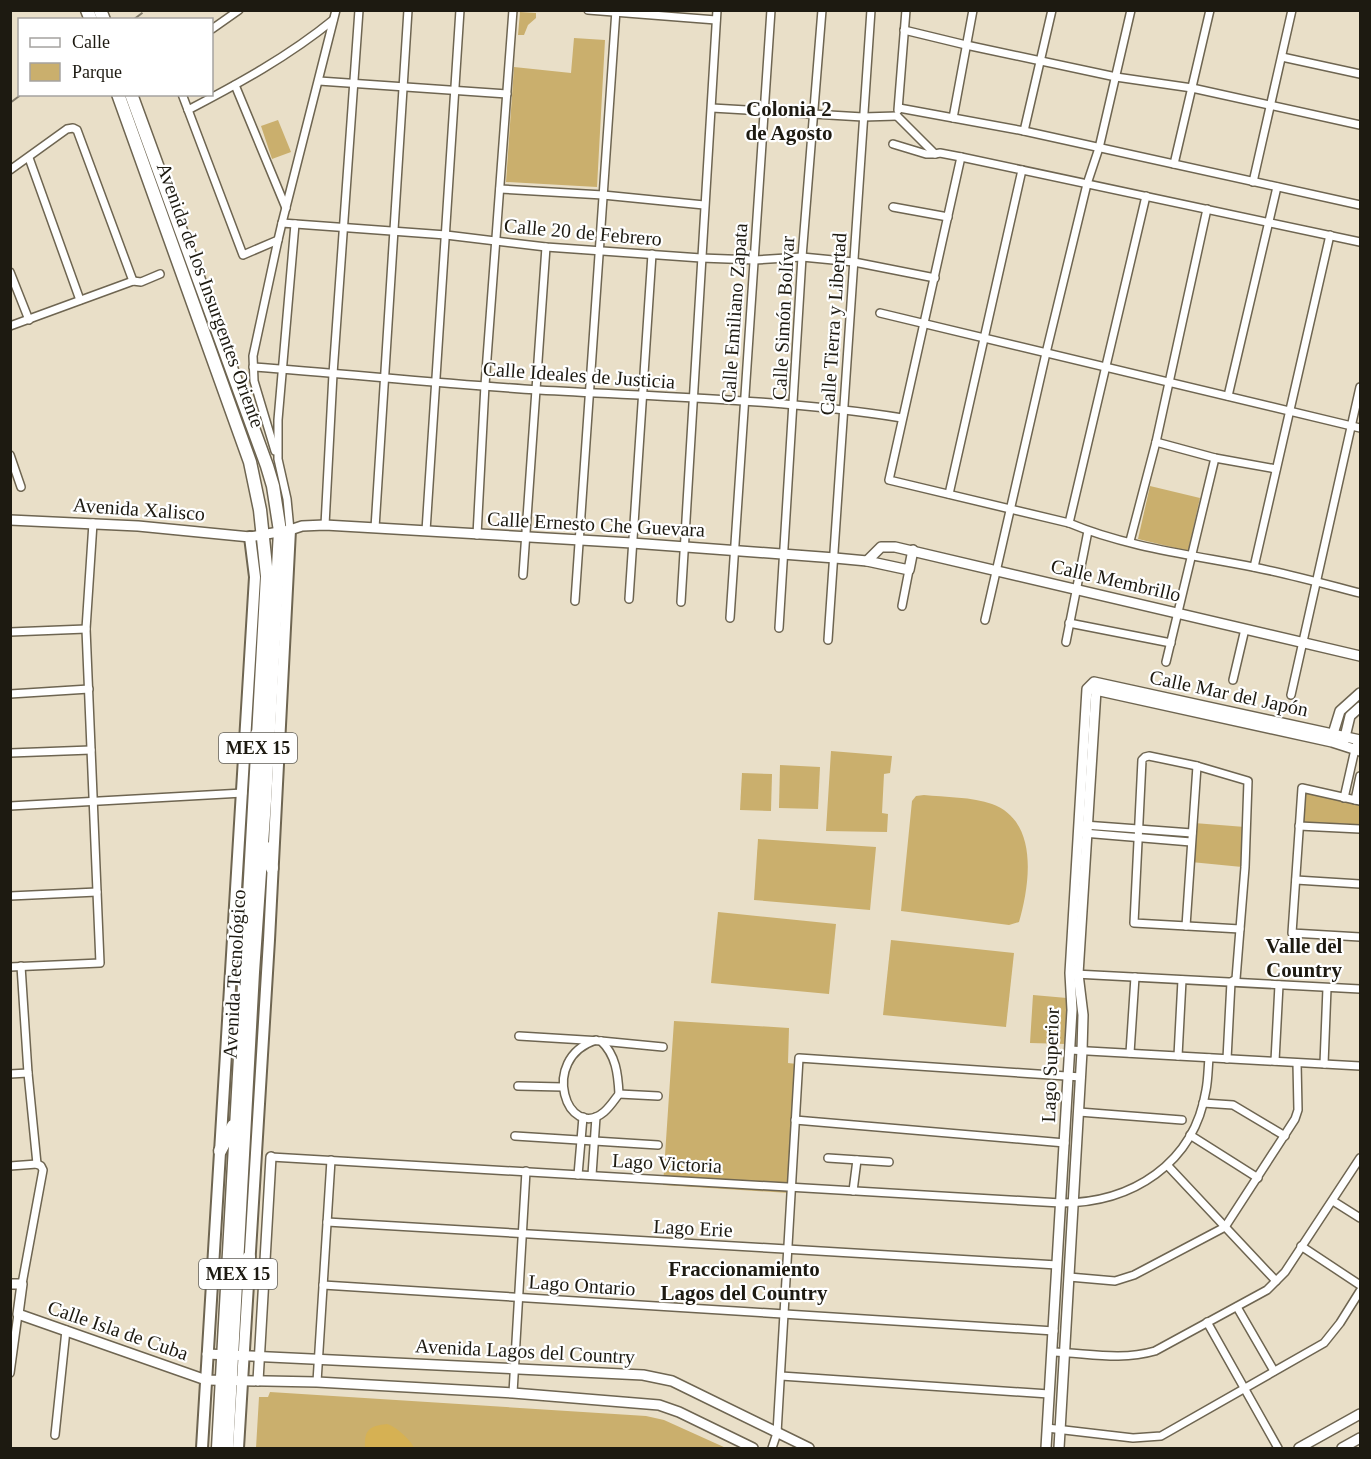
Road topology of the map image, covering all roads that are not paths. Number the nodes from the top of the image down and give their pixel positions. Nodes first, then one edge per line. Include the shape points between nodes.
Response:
1 (239, 10) edge
2 (336, 10) edge
3 (359, 10) edge
4 (408, 10) edge
5 (460, 10) edge
6 (513, 10) edge
7 (588, 10) edge
8 (717, 10) edge
9 (771, 10) edge
10 (822, 10) edge
11 (871, 10) edge
12 (906, 10) edge
13 (973, 10) edge
14 (1052, 10) edge
15 (1131, 10) edge
16 (1210, 10) edge
17 (1292, 10) edge
18 (616, 11) edge
19 (333, 20) junction
20 (716, 20) junction
21 (213, 27) edge
22 (904, 30) junction
23 (966, 45) junction
24 (1282, 57) junction
25 (1040, 60) junction
26 (1360, 74) edge
27 (1116, 77) junction
28 (319, 81) junction
29 (353, 83) junction
30 (235, 86) junction
31 (404, 87) junction
32 (1192, 88) junction
33 (455, 89) junction
34 (507, 94) junction
35 (119, 96) edge
36 (132, 96) edge
37 (183, 96) edge
38 (1271, 105) junction
39 (712, 108) junction
40 (188, 110) junction
41 (764, 112) junction
42 (898, 112) junction
43 (812, 114) junction
44 (863, 117) junction
45 (953, 118) junction
46 (1360, 125) edge
47 (1024, 131) junction
48 (893, 144) dead end
49 (1099, 148) junction
50 (938, 153) junction
51 (961, 157) junction
52 (29, 158) junction
53 (1174, 164) junction
54 (10, 170) edge
55 (1022, 170) junction
56 (1253, 182) junction
57 (1087, 184) junction
58 (1277, 187) junction
59 (500, 189) junction
60 (603, 195) junction
61 (1146, 196) junction
62 (704, 205) junction
63 (1360, 206) edge
64 (894, 207) dead end
65 (286, 208) junction
66 (1207, 209) junction
67 (948, 217) junction
68 (1269, 222) junction
69 (282, 223) junction
70 (295, 224) junction
71 (344, 227) junction
72 (394, 231) junction
73 (446, 235) junction
74 (1330, 235) junction
75 (278, 240) junction
76 (496, 242) junction
77 (1360, 242) edge
78 (546, 247) junction
79 (598, 251) junction
80 (652, 254) junction
81 (802, 257) junction
82 (701, 258) junction
83 (755, 260) junction
84 (854, 262) junction
85 (10, 272) edge
86 (160, 274) dead end
87 (935, 278) junction
88 (133, 281) junction
89 (80, 300) junction
90 (880, 313) dead end
91 (29, 320) junction
92 (923, 324) junction
93 (10, 326) edge
94 (984, 339) junction
95 (1046, 353) junction
96 (253, 367) junction
97 (1106, 368) junction
98 (281, 369) junction
99 (333, 374) junction
100 (384, 379) junction
101 (434, 381) junction
102 (1169, 382) junction
103 (485, 385) junction
104 (1360, 387) edge
105 (536, 390) junction
106 (588, 392) junction
107 (641, 396) junction
108 (1228, 396) junction
109 (693, 399) junction
110 (744, 402) junction
111 (794, 405) junction
112 (844, 410) junction
113 (1290, 411) junction
114 (902, 418) junction
115 (1352, 425) junction
116 (1360, 428) edge
117 (1156, 442) junction
118 (10, 455) edge
119 (1215, 458) junction
120 (278, 459) junction
121 (1276, 470) junction
122 (21, 487) dead end
123 (949, 494) junction
124 (276, 502) joint
125 (1009, 508) junction
126 (260, 510) joint
127 (10, 520) edge
128 (93, 523) junction
129 (1069, 523) junction
130 (325, 525) junction
131 (375, 528) junction
132 (285, 531) junction
133 (426, 531) junction
134 (1088, 531) junction
135 (264, 535) junction
136 (477, 535) junction
137 (526, 536) junction
138 (250, 537) junction
139 (579, 540) junction
140 (1130, 541) junction
141 (632, 543) junction
142 (683, 547) junction
143 (913, 550) junction
144 (735, 551) junction
145 (785, 555) junction
146 (1191, 556) junction
147 (835, 558) junction
148 (867, 561) junction
149 (1254, 567) junction
150 (909, 570) junction
151 (996, 570) junction
152 (524, 575) dead end
153 (1316, 582) junction
154 (1076, 589) junction
155 (1360, 593) edge
156 (629, 599) dead end
157 (575, 601) dead end
158 (681, 602) dead end
159 (902, 606) dead end
160 (1177, 613) junction
161 (730, 618) dead end
162 (985, 620) dead end
163 (1069, 622) junction
164 (779, 628) dead end
165 (86, 629) junction
166 (1245, 629) junction
167 (10, 632) edge
168 (828, 640) dead end
169 (1065, 642) dead end
170 (1302, 643) junction
171 (1171, 644) junction
172 (1360, 656) edge
173 (1166, 662) dead end
174 (1233, 680) dead end
175 (1092, 688) joint
176 (88, 689) junction
177 (1360, 693) edge
178 (10, 694) edge
179 (1291, 695) dead end
180 (1360, 707) edge
181 (260, 730) junction
182 (1332, 738) junction
183 (1344, 742) junction
184 (1358, 745) edge
185 (91, 750) junction
186 (10, 753) edge
187 (245, 755) junction
188 (1197, 766) junction
189 (1360, 776) edge
190 (243, 794) junction
191 (1344, 798) junction
192 (1358, 801) edge
193 (93, 803) junction
194 (10, 806) edge
195 (1299, 826) junction
196 (1082, 829) junction
197 (1139, 829) junction
198 (1360, 829) edge
199 (1192, 833) junction
200 (1138, 837) junction
201 (262, 840) junction
202 (1191, 842) junction
203 (272, 868) junction
204 (1296, 880) junction
205 (1360, 884) edge
206 (97, 892) junction
207 (10, 896) edge
208 (1186, 926) junction
209 (1240, 929) junction
210 (1360, 937) edge
211 (21, 966) junction
212 (10, 967) edge
213 (1074, 974) junction
214 (1135, 977) junction
215 (1182, 980) junction
216 (1231, 982) junction
217 (1279, 985) junction
218 (1328, 988) junction
219 (1360, 989) edge
220 (519, 1036) dead end
221 (601, 1042) junction
222 (663, 1047) dead end
223 (1070, 1050) junction
224 (1082, 1051) junction
225 (1130, 1053) junction
226 (1178, 1056) junction
227 (1209, 1058) junction
228 (1227, 1059) junction
229 (1275, 1061) junction
230 (1298, 1063) junction
231 (1324, 1064) junction
232 (1360, 1066) edge
233 (28, 1073) junction
234 (10, 1074) edge
235 (1068, 1076) junction
236 (1081, 1077) junction
237 (518, 1086) dead end
238 (563, 1087) junction
239 (619, 1094) junction
240 (658, 1096) dead end
241 (1203, 1103) junction
242 (1079, 1112) junction
243 (583, 1117) junction
244 (596, 1117) junction
245 (236, 1119) junction
246 (795, 1120) junction
247 (1182, 1120) dead end
248 (515, 1136) dead end
249 (1190, 1136) junction
250 (1285, 1136) junction
251 (581, 1141) junction
252 (594, 1142) junction
253 (1065, 1143) junction
254 (658, 1145) dead end
255 (220, 1151) junction
256 (271, 1156) joint
257 (828, 1158) dead end
258 (1360, 1158) edge
259 (332, 1160) junction
260 (857, 1160) junction
261 (889, 1162) dead end
262 (37, 1164) junction
263 (10, 1166) edge
264 (1168, 1166) junction
265 (526, 1171) junction
266 (578, 1174) junction
267 (592, 1175) junction
268 (1257, 1178) junction
269 (791, 1187) junction
270 (853, 1191) junction
271 (242, 1193) junction
272 (1333, 1201) junction
273 (1061, 1203) junction
274 (1074, 1203) junction
275 (251, 1215) junction
276 (1360, 1218) edge
277 (327, 1222) junction
278 (1225, 1227) junction
279 (522, 1234) junction
280 (1301, 1246) junction
281 (788, 1250) junction
282 (249, 1257) junction
283 (1057, 1266) junction
284 (238, 1275) junction
285 (1069, 1277) junction
286 (1276, 1281) junction
287 (10, 1284) edge
288 (22, 1284) junction
289 (323, 1285) junction
290 (1360, 1285) edge
291 (1360, 1291) edge
292 (519, 1297) junction
293 (1237, 1307) junction
294 (18, 1314) junction
295 (784, 1314) junction
296 (1207, 1322) junction
297 (66, 1330) junction
298 (1054, 1330) junction
299 (1053, 1352) junction
300 (1065, 1352) junction
301 (207, 1354) junction
302 (233, 1354) junction
303 (260, 1356) junction
304 (319, 1359) junction
305 (515, 1369) junction
306 (1274, 1371) junction
307 (10, 1373) edge
308 (781, 1376) junction
309 (206, 1380) junction
310 (232, 1381) junction
311 (258, 1381) junction
312 (317, 1382) junction
313 (1244, 1389) junction
314 (513, 1393) junction
315 (1049, 1394) junction
316 (1360, 1414) edge
317 (778, 1428) junction
318 (1047, 1428) junction
319 (1060, 1431) junction
320 (55, 1435) dead end
321 (1360, 1438) edge
322 (201, 1449) edge
323 (218, 1449) edge
324 (227, 1449) edge
325 (238, 1449) edge
326 (753, 1449) edge
327 (772, 1449) edge
328 (809, 1449) edge
329 (1047, 1449) edge
330 (1059, 1449) edge
331 (1278, 1449) edge
332 (1299, 1449) edge
333 (1342, 1449) edge

1 - 21 street
2 - 19 street
3 - 29 street
4 - 31 street
5 - 33 street
6 - 34 street
7 - 18 street
8 - 20 street
9 - 41 street, Calle Emiliano Zapata
10 - 43 street, Calle Simón Bolívar
11 - 44 street, Calle Tierra y Libertad
12 - 22 street
13 - 23 street
14 - 25 street
15 - 27 street
16 - 32 street
17 - 24 street
18 - 20 street
18 - 60 street
19 - 28 street
19 - 30 street
20 - 39 street
22 - 23 street
22 - 42 street
23 - 25 street
23 - 45 street
24 - 26 street
24 - 38 street
25 - 27 street
25 - 47 street
27 - 32 street
27 - 49 street
28 - 29 street
28 - 65 street
29 - 31 street
29 - 71 street
30 - 40 street
30 - 65 street
31 - 33 street
31 - 72 street
32 - 38 street
32 - 53 street
33 - 34 street
33 - 73 street
34 - 59 street
35 - 126 highway, Avenida de los Insurgentes Oriente via 250,462
36 - 124 highway, Avenida de los Insurgentes Oriente via 267,466
37 - 40 street
38 - 46 street
38 - 56 street
39 - 41 street
39 - 62 street
40 - 75 street via 243,255
41 - 43 street
41 - 83 street, Calle Emiliano Zapata
42 - 44 street
42 - 45 street
42 - 50 street
43 - 44 street
43 - 81 street, Calle Simón Bolívar
44 - 84 street, Calle Tierra y Libertad
45 - 47 street
47 - 49 street
48 - 50 street via 926,154
49 - 53 street
49 - 57 street
50 - 51 street
51 - 55 street
51 - 67 street
52 - 54 street
52 - 88 street via 67,129 77,130
52 - 89 street
53 - 56 street
55 - 57 street
55 - 94 street
56 - 58 street
57 - 61 street
57 - 95 street
58 - 63 street
58 - 68 street
59 - 60 street
59 - 76 street
60 - 62 street
60 - 79 street
61 - 66 street
61 - 97 street
62 - 82 street
64 - 67 street
65 - 69 street
66 - 68 street
66 - 102 street
67 - 87 street
68 - 74 street
68 - 108 street
69 - 70 street, Calle 20 de Febrero
69 - 75 street
70 - 71 street, Calle 20 de Febrero
70 - 98 street
71 - 72 street, Calle 20 de Febrero
71 - 99 street
72 - 73 street, Calle 20 de Febrero
72 - 100 street
73 - 76 street, Calle 20 de Febrero
73 - 101 street
74 - 77 street
74 - 113 street
75 - 96 street
76 - 78 street, Calle 20 de Febrero
76 - 103 street
78 - 79 street, Calle 20 de Febrero
78 - 105 street
79 - 80 street, Calle 20 de Febrero
79 - 106 street
80 - 82 street, Calle 20 de Febrero
80 - 107 street
81 - 83 street, Calle 20 de Febrero
81 - 84 street, Calle 20 de Febrero
81 - 111 street, Calle Simón Bolívar
82 - 83 street, Calle 20 de Febrero
82 - 109 street
83 - 110 street, Calle Emiliano Zapata
84 - 87 street, Calle 20 de Febrero
84 - 112 street, Calle Tierra y Libertad
85 - 91 street
86 - 88 street
87 - 92 street
88 - 89 street
89 - 91 street
90 - 92 street
91 - 93 street
92 - 94 street
92 - 114 street
94 - 95 street
94 - 123 street
95 - 97 street
95 - 125 street
96 - 98 street, Calle Ideales de Justicia
96 - 120 street
97 - 102 street
97 - 129 street
98 - 99 street, Calle Ideales de Justicia
98 - 120 street
99 - 100 street, Calle Ideales de Justicia
99 - 130 street
100 - 101 street, Calle Ideales de Justicia
100 - 131 street
101 - 103 street, Calle Ideales de Justicia
101 - 133 street
102 - 108 street
102 - 117 street
103 - 105 street, Calle Ideales de Justicia
103 - 136 street
104 - 115 street
105 - 106 street, Calle Ideales de Justicia
105 - 137 street
106 - 107 street, Calle Ideales de Justicia
106 - 139 street
107 - 109 street, Calle Ideales de Justicia
107 - 141 street
108 - 113 street
109 - 110 street, Calle Ideales de Justicia
109 - 142 street
110 - 111 street, Calle Ideales de Justicia
110 - 144 street, Calle Emiliano Zapata
111 - 112 street, Calle Ideales de Justicia
111 - 145 street, Calle Simón Bolívar
112 - 114 street, Calle Ideales de Justicia
112 - 147 street, Calle Tierra y Libertad
113 - 115 street
113 - 121 street
114 - 123 street via 889,480
115 - 116 street
115 - 153 street
117 - 119 street
117 - 140 street
118 - 122 street
119 - 121 street
119 - 146 street
120 - 132 street via 287,499
121 - 149 street
123 - 125 street
124 - 132 highway, Avenida Tecnológico / MEX 15
125 - 129 street
125 - 151 street
126 - 135 highway, Avenida Tecnológico / MEX 15
127 - 128 street, Avenida Xalisco
128 - 138 street, Avenida Xalisco
128 - 165 street
129 - 134 street
130 - 131 street, Calle Ernesto Che Guevara
130 - 132 street, Calle Ernesto Che Guevara
131 - 133 street, Calle Ernesto Che Guevara
132 - 135 street, Avenida Xalisco
132 - 201 highway, Avenida Tecnológico / MEX 15
132 - 203 main road, Avenida Tecnológico
133 - 136 street, Calle Ernesto Che Guevara
134 - 140 street
134 - 154 street
135 - 138 street, Avenida Xalisco
135 - 181 highway, Avenida Tecnológico / MEX 15 via 267,576
136 - 137 street, Calle Ernesto Che Guevara
137 - 139 street, Calle Ernesto Che Guevara
137 - 152 street
138 - 187 main road, Avenida Tecnológico via 255,577
139 - 141 street, Calle Ernesto Che Guevara
139 - 157 street
140 - 146 street
141 - 142 street, Calle Ernesto Che Guevara
141 - 156 street
142 - 144 street, Calle Ernesto Che Guevara
142 - 158 street
143 - 148 street, Calle Membrillo via 881,547
143 - 150 street
143 - 151 street, Calle Membrillo
144 - 145 street, Calle Ernesto Che Guevara
144 - 161 street, Calle Emiliano Zapata
145 - 147 street, Calle Ernesto Che Guevara
145 - 164 street, Calle Simón Bolívar
146 - 149 street
146 - 160 street
147 - 148 street, Calle Ernesto Che Guevara
147 - 168 street, Calle Tierra y Libertad
148 - 150 street, Calle Ernesto Che Guevara
149 - 153 street
150 - 159 street
151 - 154 street, Calle Membrillo
151 - 162 street
153 - 155 street
153 - 170 street
154 - 160 street, Calle Membrillo
154 - 163 street
160 - 166 street, Calle Membrillo
160 - 171 street
163 - 169 street
163 - 171 street
165 - 167 street
165 - 176 street
166 - 170 street, Calle Membrillo
166 - 174 street
170 - 172 street, Calle Membrillo
170 - 179 street
171 - 173 street
175 - 182 street, Calle Mar del Japón via 1094,682
175 - 196 street, Lago Superior
176 - 178 street
176 - 185 street
177 - 182 street via 1340,711
180 - 183 street via 1350,716
181 - 187 highway
181 - 245 highway, Avenida Tecnológico / MEX 15
182 - 183 street, Calle Mar del Japón
183 - 184 street, Calle Mar del Japón
184 - 191 street
185 - 186 street
185 - 193 street
187 - 190 main road, Avenida Tecnológico
188 - 197 street via 1145,756
188 - 199 street
188 - 209 street via 1248,781
189 - 192 street
190 - 193 street
190 - 255 main road, Avenida Tecnológico
191 - 192 street
191 - 195 street via 1302,788
193 - 194 street
193 - 206 street
195 - 198 street
195 - 204 street
196 - 197 street
196 - 200 street
196 - 213 street, Lago Superior
197 - 199 street
197 - 200 street
199 - 202 street
200 - 202 street
200 - 208 street via 1134,923
201 - 203 highway
201 - 271 highway, Avenida Tecnológico / MEX 15
202 - 208 street
203 - 275 main road, Avenida Tecnológico
204 - 205 street
204 - 210 street via 1292,933
206 - 207 street
206 - 211 street via 100,963
208 - 209 street
209 - 216 street via 1236,979
211 - 212 street
211 - 233 street
213 - 214 street
213 - 223 street, Lago Superior
213 - 224 street, Lago Superior via 1083,1015
214 - 215 street
214 - 225 street
215 - 216 street
215 - 226 street
216 - 217 street
216 - 228 street
217 - 218 street
217 - 229 street
218 - 219 street
218 - 231 street
220 - 221 street
221 - 222 street
221 - 238 street via 585,1044 577,1050 568,1062
221 - 239 street via 613,1057
223 - 224 street
223 - 235 street, Lago Superior
224 - 225 street
224 - 236 street, Lago Superior
225 - 226 street
226 - 227 street
227 - 228 street
227 - 241 street
228 - 229 street
229 - 230 street
230 - 231 street
230 - 250 street via 1298,1110
231 - 232 street
233 - 234 street
233 - 262 street
235 - 236 street
235 - 246 street via 799,1058
235 - 253 street, Lago Superior
236 - 242 street, Lago Superior
237 - 238 street
238 - 243 street via 571,1108
239 - 240 street
239 - 244 street
241 - 249 street
241 - 250 street via 1233,1104
242 - 247 street
242 - 274 street, Lago Superior
243 - 244 street
243 - 251 street
244 - 252 street
245 - 255 highway
245 - 302 highway, Avenida Tecnológico / MEX 15
246 - 253 street
246 - 269 street
248 - 251 street
249 - 264 street
249 - 268 street
250 - 268 street
251 - 252 street
251 - 266 street
252 - 254 street
252 - 267 street
253 - 273 street, Lago Superior
255 - 301 main road, Avenida Tecnológico
256 - 259 street, Lago Victoria
256 - 303 street
257 - 260 street
258 - 272 street
259 - 265 street, Lago Victoria
259 - 277 street
260 - 261 street
260 - 270 street
262 - 263 street
262 - 288 street via 43,1170
264 - 274 street, Lago Victoria via 1122,1192
264 - 278 street
265 - 266 street, Lago Victoria
265 - 279 street
266 - 267 street, Lago Victoria
267 - 269 street, Lago Victoria
268 - 278 street
269 - 270 street, Lago Victoria
269 - 281 street
270 - 273 street, Lago Victoria
271 - 275 highway
271 - 284 highway, Avenida Tecnológico / MEX 15
272 - 276 street
272 - 280 street
273 - 274 street, Lago Victoria
273 - 283 street, Lago Superior
274 - 285 street, Lago Superior
275 - 282 main road, Avenida Tecnológico
277 - 279 street, Lago Erie
277 - 289 street
278 - 285 street via 1134,1275 1115,1281
278 - 286 street
279 - 281 street, Lago Erie
279 - 292 street
280 - 286 street
280 - 290 street
281 - 283 street, Lago Erie
281 - 295 street
282 - 284 highway
282 - 302 main road, Avenida Tecnológico
283 - 298 street, Lago Superior
284 - 302 highway, Avenida Tecnológico / MEX 15
285 - 300 street, Lago Superior
286 - 293 street
287 - 288 street
288 - 294 street
289 - 292 street, Lago Ontario
289 - 304 street
291 - 306 street via 1324,1343
292 - 295 street, Lago Ontario
292 - 305 street
293 - 296 street
293 - 306 street
294 - 297 street, Calle Isla de Cuba
294 - 307 street
295 - 298 street, Lago Ontario
295 - 308 street
296 - 300 street via 1143,1354 1125,1357
296 - 313 street
297 - 309 street, Calle Isla de Cuba
297 - 320 street
298 - 299 street, Lago Superior
299 - 300 street
299 - 315 street, Lago Superior
300 - 319 street, Lago Superior
301 - 302 street, Avenida Lagos del Country
301 - 309 main road, Avenida Tecnológico
302 - 303 street, Avenida Lagos del Country
302 - 310 highway, Avenida Tecnológico / MEX 15
302 - 310 main road, Avenida Tecnológico
303 - 304 street, Avenida Lagos del Country
303 - 311 street
304 - 305 street, Avenida Lagos del Country
304 - 312 street
305 - 314 street
305 - 317 street, Avenida Lagos del Country via 643,1375 672,1381
306 - 313 street
308 - 315 street
308 - 317 street
309 - 310 street, Calle Isla de Cuba
309 - 322 main road, Avenida Tecnológico
310 - 311 street
310 - 323 highway, Avenida Tecnológico / MEX 15
310 - 324 highway, Avenida Tecnológico / MEX 15
310 - 325 main road, Avenida Tecnológico
311 - 312 street
312 - 314 street
313 - 319 street via 1161,1436 1133,1438
313 - 331 street
314 - 326 street via 659,1405
315 - 318 street, Lago Superior
316 - 332 street
317 - 327 street
317 - 328 street, Avenida Lagos del Country
318 - 319 street
318 - 329 street, Lago Superior
319 - 330 street, Lago Superior
321 - 333 street

